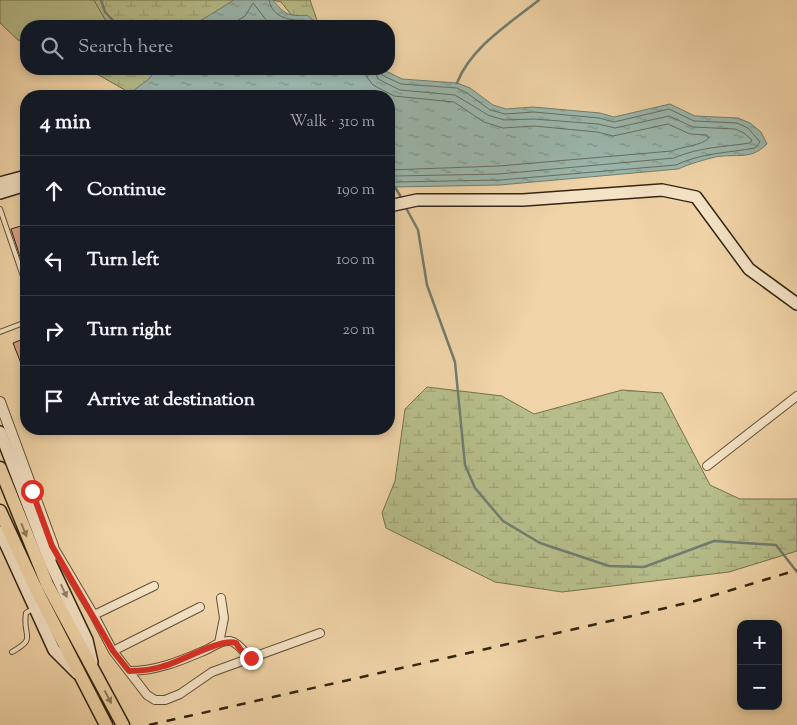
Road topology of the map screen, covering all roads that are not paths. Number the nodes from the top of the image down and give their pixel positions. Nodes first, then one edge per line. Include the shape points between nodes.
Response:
1 (20, 178) edge
2 (0, 183) edge
3 (20, 187) edge
4 (0, 193) edge
5 (399, 204) edge
6 (0, 209) edge
7 (20, 267) edge
8 (797, 304) edge
9 (20, 324) edge
10 (0, 332) edge
11 (797, 396) edge
12 (0, 402) edge
13 (0, 432) edge
14 (707, 466) dead end
15 (0, 468) edge
16 (0, 511) edge
17 (1, 535) edge
18 (52, 546) junction
19 (50, 562) junction
20 (154, 586) dead end
21 (221, 598) dead end
22 (34, 608) junction
23 (200, 608) dead end
24 (94, 615) junction
25 (61, 625) junction
26 (320, 633) dead end
27 (219, 643) junction
28 (113, 651) junction
29 (12, 652) dead end
30 (251, 658) junction
31 (94, 670) junction
32 (129, 671) junction
33 (77, 673) junction
34 (106, 725) edge
35 (123, 725) edge

1 - 2 main road
3 - 4 main road
5 - 8 main road via 523,200 662,190 696,197 749,269
6 - 7 lane
9 - 10 lane
11 - 14 street
12 - 18 street
13 - 19 main road
15 -> 25 highway
16 - 25 highway
17 - 22 main road
18 - 19 street
18 - 24 street
19 -> 31 main road via 87,640
20 - 24 street
21 - 27 street via 224,618
22 - 29 lane via 26,614 28,640
22 - 33 main road via 54,650
23 - 28 street
24 - 28 street
25 - 31 highway
25 - 33 highway
26 - 30 street
27 - 30 street via 236,643
27 - 32 street via 163,666
28 - 32 street
30 - 32 street via 212,672 180,694 165,700 155,700 147,695
31 -> 35 highway
33 - 34 highway

